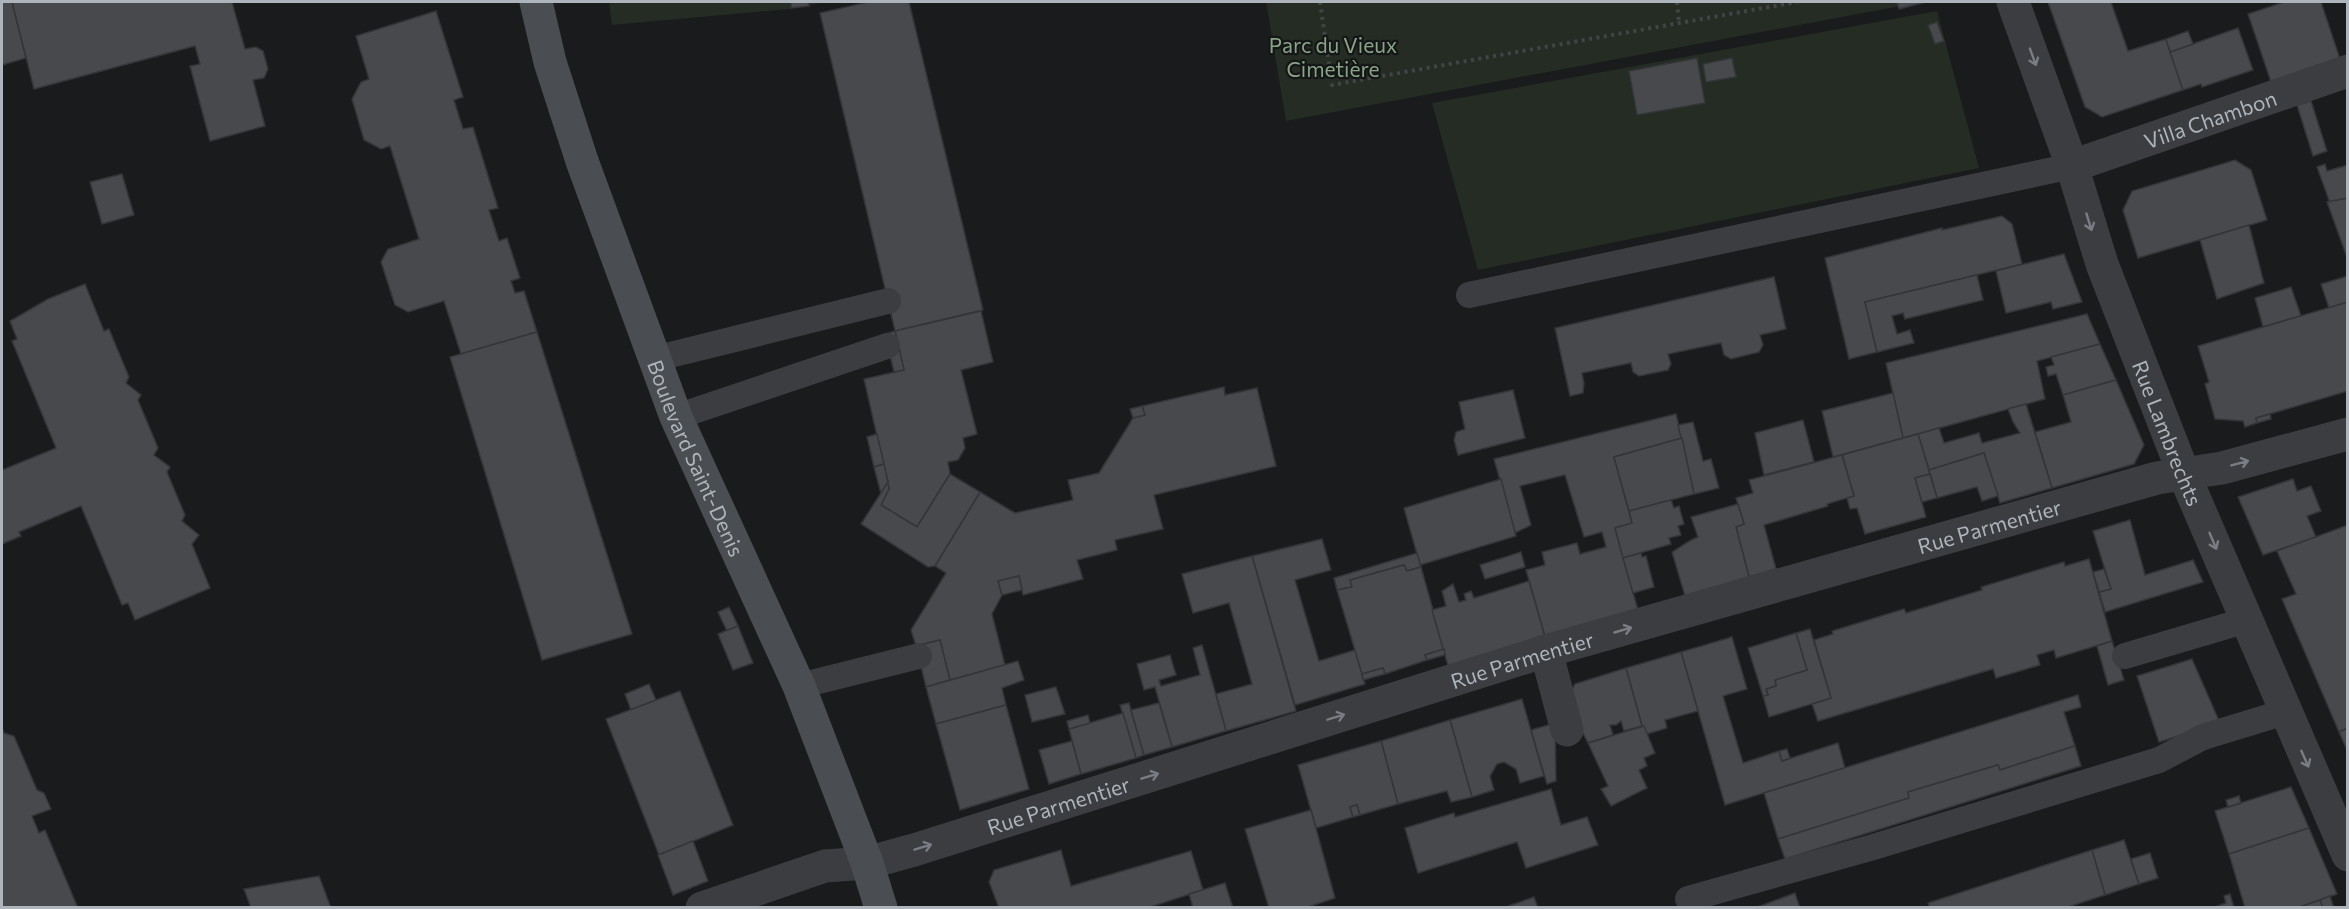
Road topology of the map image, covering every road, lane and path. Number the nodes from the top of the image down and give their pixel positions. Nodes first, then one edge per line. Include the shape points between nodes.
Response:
1 (536, 2) edge
2 (1320, 2) edge
3 (1677, 2) edge
4 (1797, 2) edge
5 (2013, 2) edge
6 (1679, 23) junction
7 (2348, 71) edge
8 (2072, 166) junction
9 (1469, 295) dead end
10 (888, 301) dead end
11 (887, 346) dead end
12 (654, 358) junction
13 (676, 417) junction
14 (2348, 434) edge
15 (2183, 472) junction
16 (2247, 620) junction
17 (1546, 651) junction
18 (919, 656) dead end
19 (2125, 656) dead end
20 (799, 686) junction
21 (2285, 712) junction
22 (1567, 730) dead end
23 (2348, 855) edge
24 (867, 863) junction
25 (1688, 899) dead end
26 (702, 908) edge
27 (881, 908) edge

1 - 12 main road, Boulevard Saint-Denis via 550,63 582,161
2 - 6 path via 1332,85
3 - 6 path
4 - 6 path
5 -> 8 street, Rue Lambrechts
7 - 8 street, Villa Chambon
8 - 9 lane
8 -> 15 street, Rue Lambrechts via 2102,264
10 - 12 lane
11 - 13 lane
12 - 13 main road, Boulevard Saint-Denis
13 - 20 main road, Boulevard Saint-Denis
15 -> 14 street, Rue Parmentier via 2222,468
15 -> 16 street, Rue Lambrechts
17 -> 15 street, Rue Parmentier
16 - 19 lane
16 - 21 street, Rue Lambrechts
17 - 22 street
24 -> 17 street, Rue Parmentier
18 - 20 lane
20 - 24 main road, Boulevard Saint-Denis
21 -> 23 street, Rue Lambrechts
21 - 25 lane via 2203,737 2159,760
24 - 26 street, Rue Parmentier via 825,866
24 - 27 main road, Boulevard Saint-Denis

